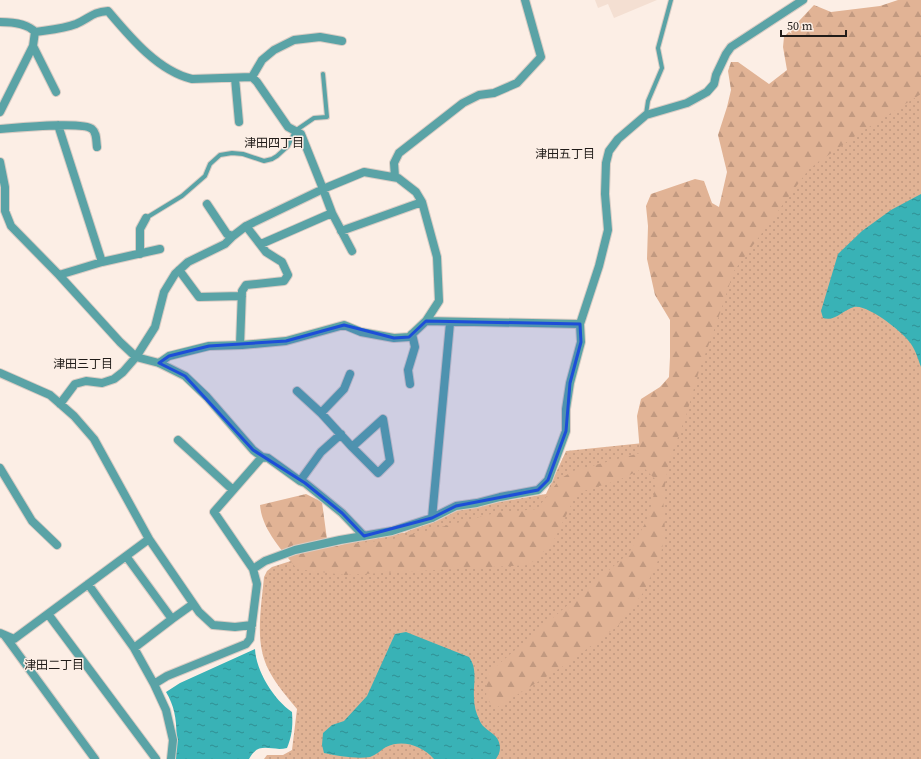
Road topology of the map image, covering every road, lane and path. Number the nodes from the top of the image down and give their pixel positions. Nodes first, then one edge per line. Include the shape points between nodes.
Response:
1 (525, 0) edge
2 (672, 0) edge
3 (804, 0) edge
4 (0, 22) edge
5 (35, 32) junction
6 (342, 41) dead end
7 (33, 46) junction
8 (323, 74) dead end
9 (252, 77) junction
10 (235, 78) junction
11 (56, 92) dead end
12 (0, 112) edge
13 (646, 115) junction
14 (239, 122) dead end
15 (58, 125) junction
16 (0, 129) edge
17 (295, 131) junction
18 (97, 147) dead end
19 (0, 162) edge
20 (395, 177) junction
21 (2, 180) edge
22 (323, 189) junction
23 (422, 202) junction
24 (207, 204) dead end
25 (332, 214) junction
26 (3, 216) edge
27 (146, 218) joint
28 (246, 226) junction
29 (341, 231) junction
30 (232, 236) junction
31 (261, 244) junction
32 (160, 249) dead end
33 (352, 251) dead end
34 (140, 254) junction
35 (102, 262) junction
36 (179, 270) junction
37 (59, 275) junction
38 (242, 296) junction
39 (426, 321) junction
40 (450, 322) junction
41 (580, 324) junction
42 (412, 334) junction
43 (240, 345) junction
44 (136, 357) junction
45 (159, 363) junction
46 (0, 373) edge
47 (350, 374) dead end
48 (410, 384) dead end
49 (297, 391) dead end
50 (60, 404) junction
51 (321, 413) junction
52 (340, 434) junction
53 (178, 440) dead end
54 (352, 447) junction
55 (262, 457) junction
56 (0, 468) edge
57 (300, 481) junction
58 (233, 490) junction
59 (432, 518) junction
60 (364, 536) junction
61 (149, 539) junction
62 (57, 545) dead end
63 (126, 556) junction
64 (253, 569) junction
65 (88, 584) junction
66 (193, 604) junction
67 (48, 614) junction
68 (172, 619) junction
69 (252, 625) junction
70 (2, 634) edge
71 (134, 648) junction
72 (154, 684) junction
73 (95, 759) edge
74 (156, 759) edge
75 (171, 759) edge

1 - 20 street via 541,57 517,83 463,103 399,153 394,162
2 - 13 lane via 658,48 662,68 648,101
3 - 13 street via 731,47 716,74 714,84 707,92 687,103
4 - 5 street via 30,27
5 - 7 street
5 - 10 street via 76,24 98,12 108,11 134,42 162,65 183,77
6 - 9 street via 320,37 294,40 274,50 262,60
7 - 11 street
7 - 12 street
8 - 17 lane via 327,117 314,118
9 - 10 street
9 - 17 street via 285,123
10 - 14 street
13 - 41 street via 609,150 605,194 608,230
15 - 16 street
15 - 18 street via 92,129 96,134
15 - 35 street
17 - 22 street via 301,134
17 - 27 lane via 288,146 272,159 264,161 232,153 220,155 210,164 205,176 182,196
19 - 21 street
20 - 22 street via 364,172
20 - 23 street via 416,192
21 - 26 street via 5,187
22 - 25 street
22 - 28 street
23 - 29 street
23 - 39 street via 437,257 439,302
24 - 30 street via 227,234
25 - 29 street
25 - 31 street
26 - 37 street
27 - 34 street via 140,229
28 - 30 street
28 - 31 street
29 - 33 street
30 - 36 street via 225,244 188,262
31 - 38 street via 266,252 282,262 288,275 284,281 246,285
32 - 34 street
34 - 35 street
35 - 37 street
36 - 38 street via 199,297
36 - 44 street via 164,292 155,327
37 - 44 street
38 - 43 street
39 - 40 street
39 - 42 street
40 - 41 street
40 - 59 street
41 - 59 street via 580,342 566,409 566,431 544,486 532,492 456,506
42 - 43 street via 409,337 394,338 361,332 344,325 286,341
42 - 48 street via 415,347 408,370
43 - 45 street via 209,346 169,356
44 - 45 street
44 - 50 street via 114,379 102,383 86,381 76,384
45 - 55 street via 185,376
46 - 50 street via 50,395
47 - 51 street via 344,389
49 - 51 street
50 - 61 street via 94,439
51 - 52 street
52 - 54 street
52 - 57 street via 321,452
53 - 58 street
54 - 54 street via 368,433 383,418 390,461 378,473
55 - 57 street via 268,458
55 - 58 street
56 - 62 street via 32,521
57 - 60 street via 342,513
58 - 64 street via 214,512
59 - 60 street via 392,531
60 - 64 street via 295,550 265,561
61 - 63 street
61 - 66 street
63 - 65 street
63 - 68 street
64 - 69 street via 257,584
65 - 67 street
65 - 71 street
66 - 68 street
66 - 69 street via 213,624 235,627
67 - 70 street via 14,639
67 - 74 street
68 - 71 street
69 - 72 street via 250,639 246,644 167,676
70 - 73 street
71 - 72 street
72 - 75 street via 166,710 173,740

